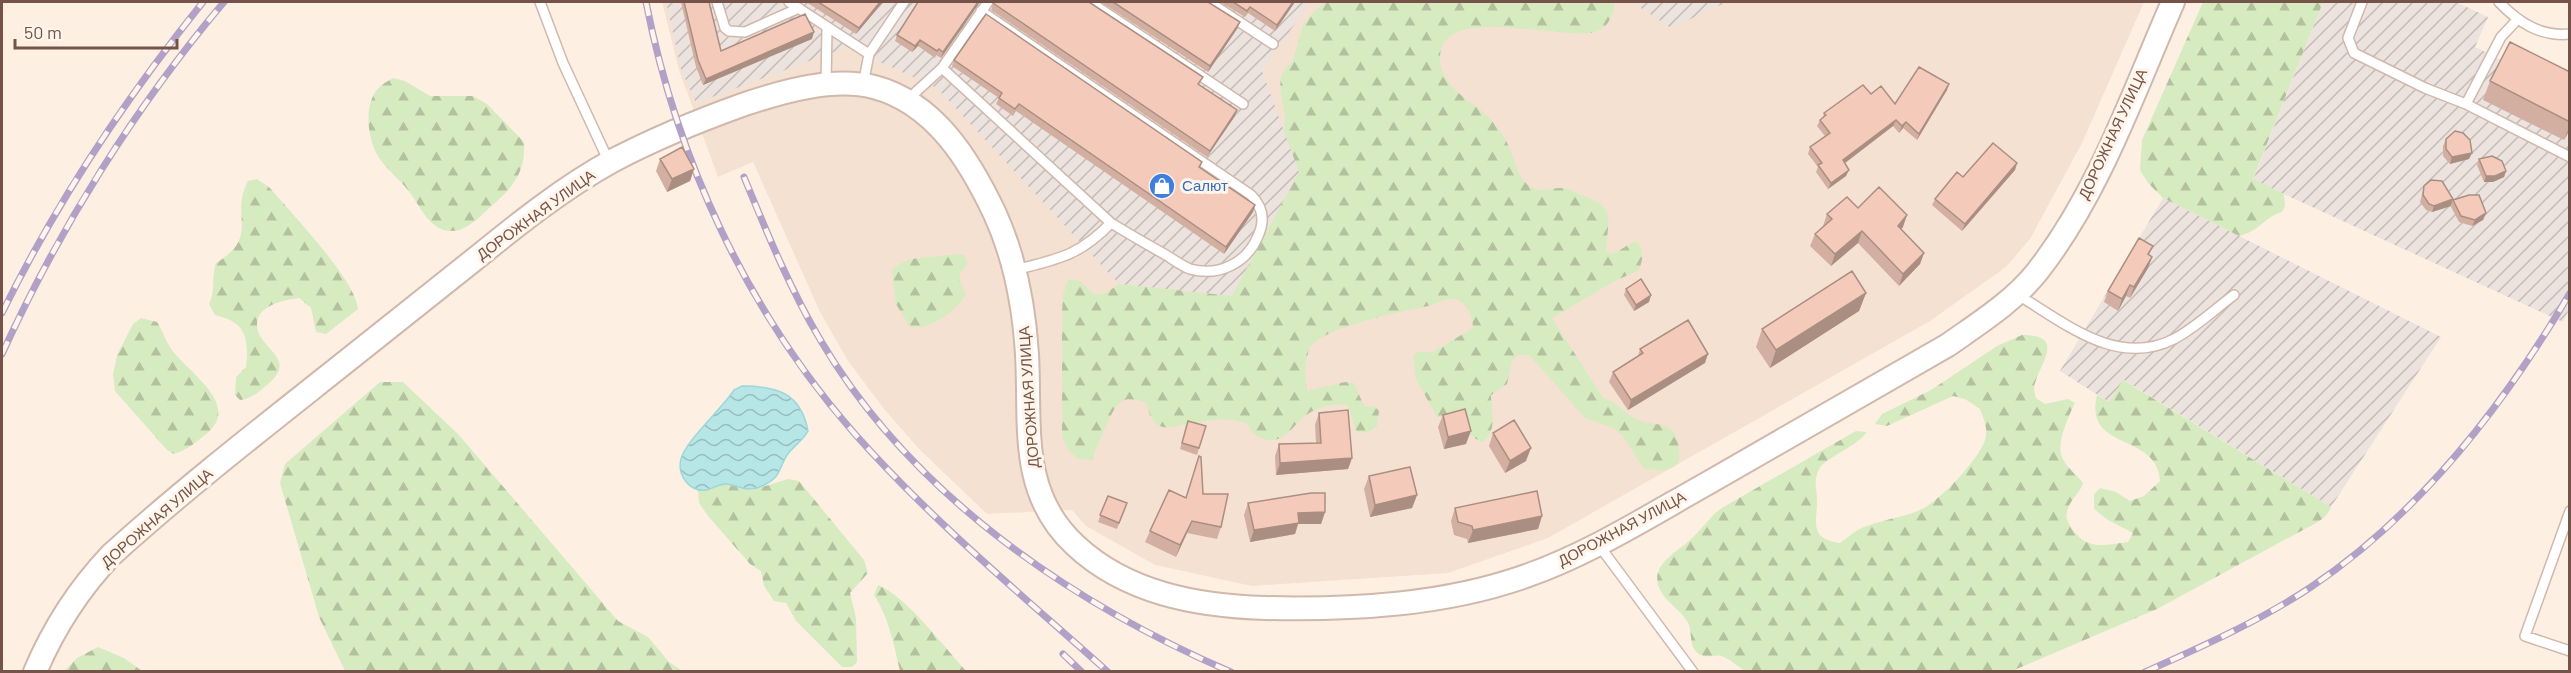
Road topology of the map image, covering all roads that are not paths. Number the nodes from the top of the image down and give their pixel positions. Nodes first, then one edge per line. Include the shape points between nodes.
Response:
1 (540, 2) edge
2 (717, 2) edge
3 (789, 2) edge
4 (904, 2) edge
5 (988, 2) edge
6 (1090, 2) edge
7 (1209, 2) edge
8 (2173, 2) edge
9 (2362, 2) edge
10 (2499, 2) edge
11 (799, 8) junction
12 (981, 11) junction
13 (2518, 19) junction
14 (827, 28) junction
15 (2570, 34) edge
16 (1273, 44) dead end
17 (869, 54) junction
18 (942, 68) junction
19 (826, 85) junction
20 (863, 85) junction
21 (906, 101) junction
22 (1243, 104) dead end
23 (2466, 104) junction
24 (2570, 157) edge
25 (609, 163) junction
26 (1111, 223) junction
27 (1015, 270) junction
28 (2016, 294) junction
29 (2234, 296) dead end
30 (2570, 511) edge
31 (1598, 544) junction
32 (2570, 651) edge
33 (35, 672) edge
34 (1693, 672) edge

1 - 25 lane
2 - 11 lane via 725,28 737,33
3 - 11 lane
4 - 17 lane
5 - 12 lane
6 - 22 lane
7 - 16 lane
8 - 28 street, ДОРОЖНАЯ УЛИЦА via 2086,196 2036,273
9 - 23 lane via 2348,38 2354,52
10 - 13 lane
11 - 14 lane
12 - 18 lane
12 - 26 lane via 1251,195 1262,212 1258,237 1239,262 1223,270 1189,268
13 - 15 lane via 2543,33
13 - 23 lane via 2501,37
14 - 17 lane
14 - 19 lane
17 - 20 lane
18 - 21 lane
18 - 26 lane
19 - 20 street, ДОРОЖНАЯ УЛИЦА
19 - 25 street, ДОРОЖНАЯ УЛИЦА via 723,112
20 - 21 street, ДОРОЖНАЯ УЛИЦА
21 - 27 street, ДОРОЖНАЯ УЛИЦА via 938,125 967,162 1001,228
23 - 24 lane
25 - 33 street, ДОРОЖНАЯ УЛИЦА via 499,240 118,548 64,612
26 - 27 lane via 1077,252
27 - 31 street, ДОРОЖНАЯ УЛИЦА via 1025,325 1029,436 1036,485 1054,523 1091,559 1117,576 1157,592 1208,604 1282,609 1345,607 1443,597 1489,587 1526,576
28 - 29 lane via 2098,342 2142,349 2175,338
28 - 31 street, ДОРОЖНАЯ УЛИЦА via 1948,345
30 - 32 lane via 2525,636
31 - 34 lane

